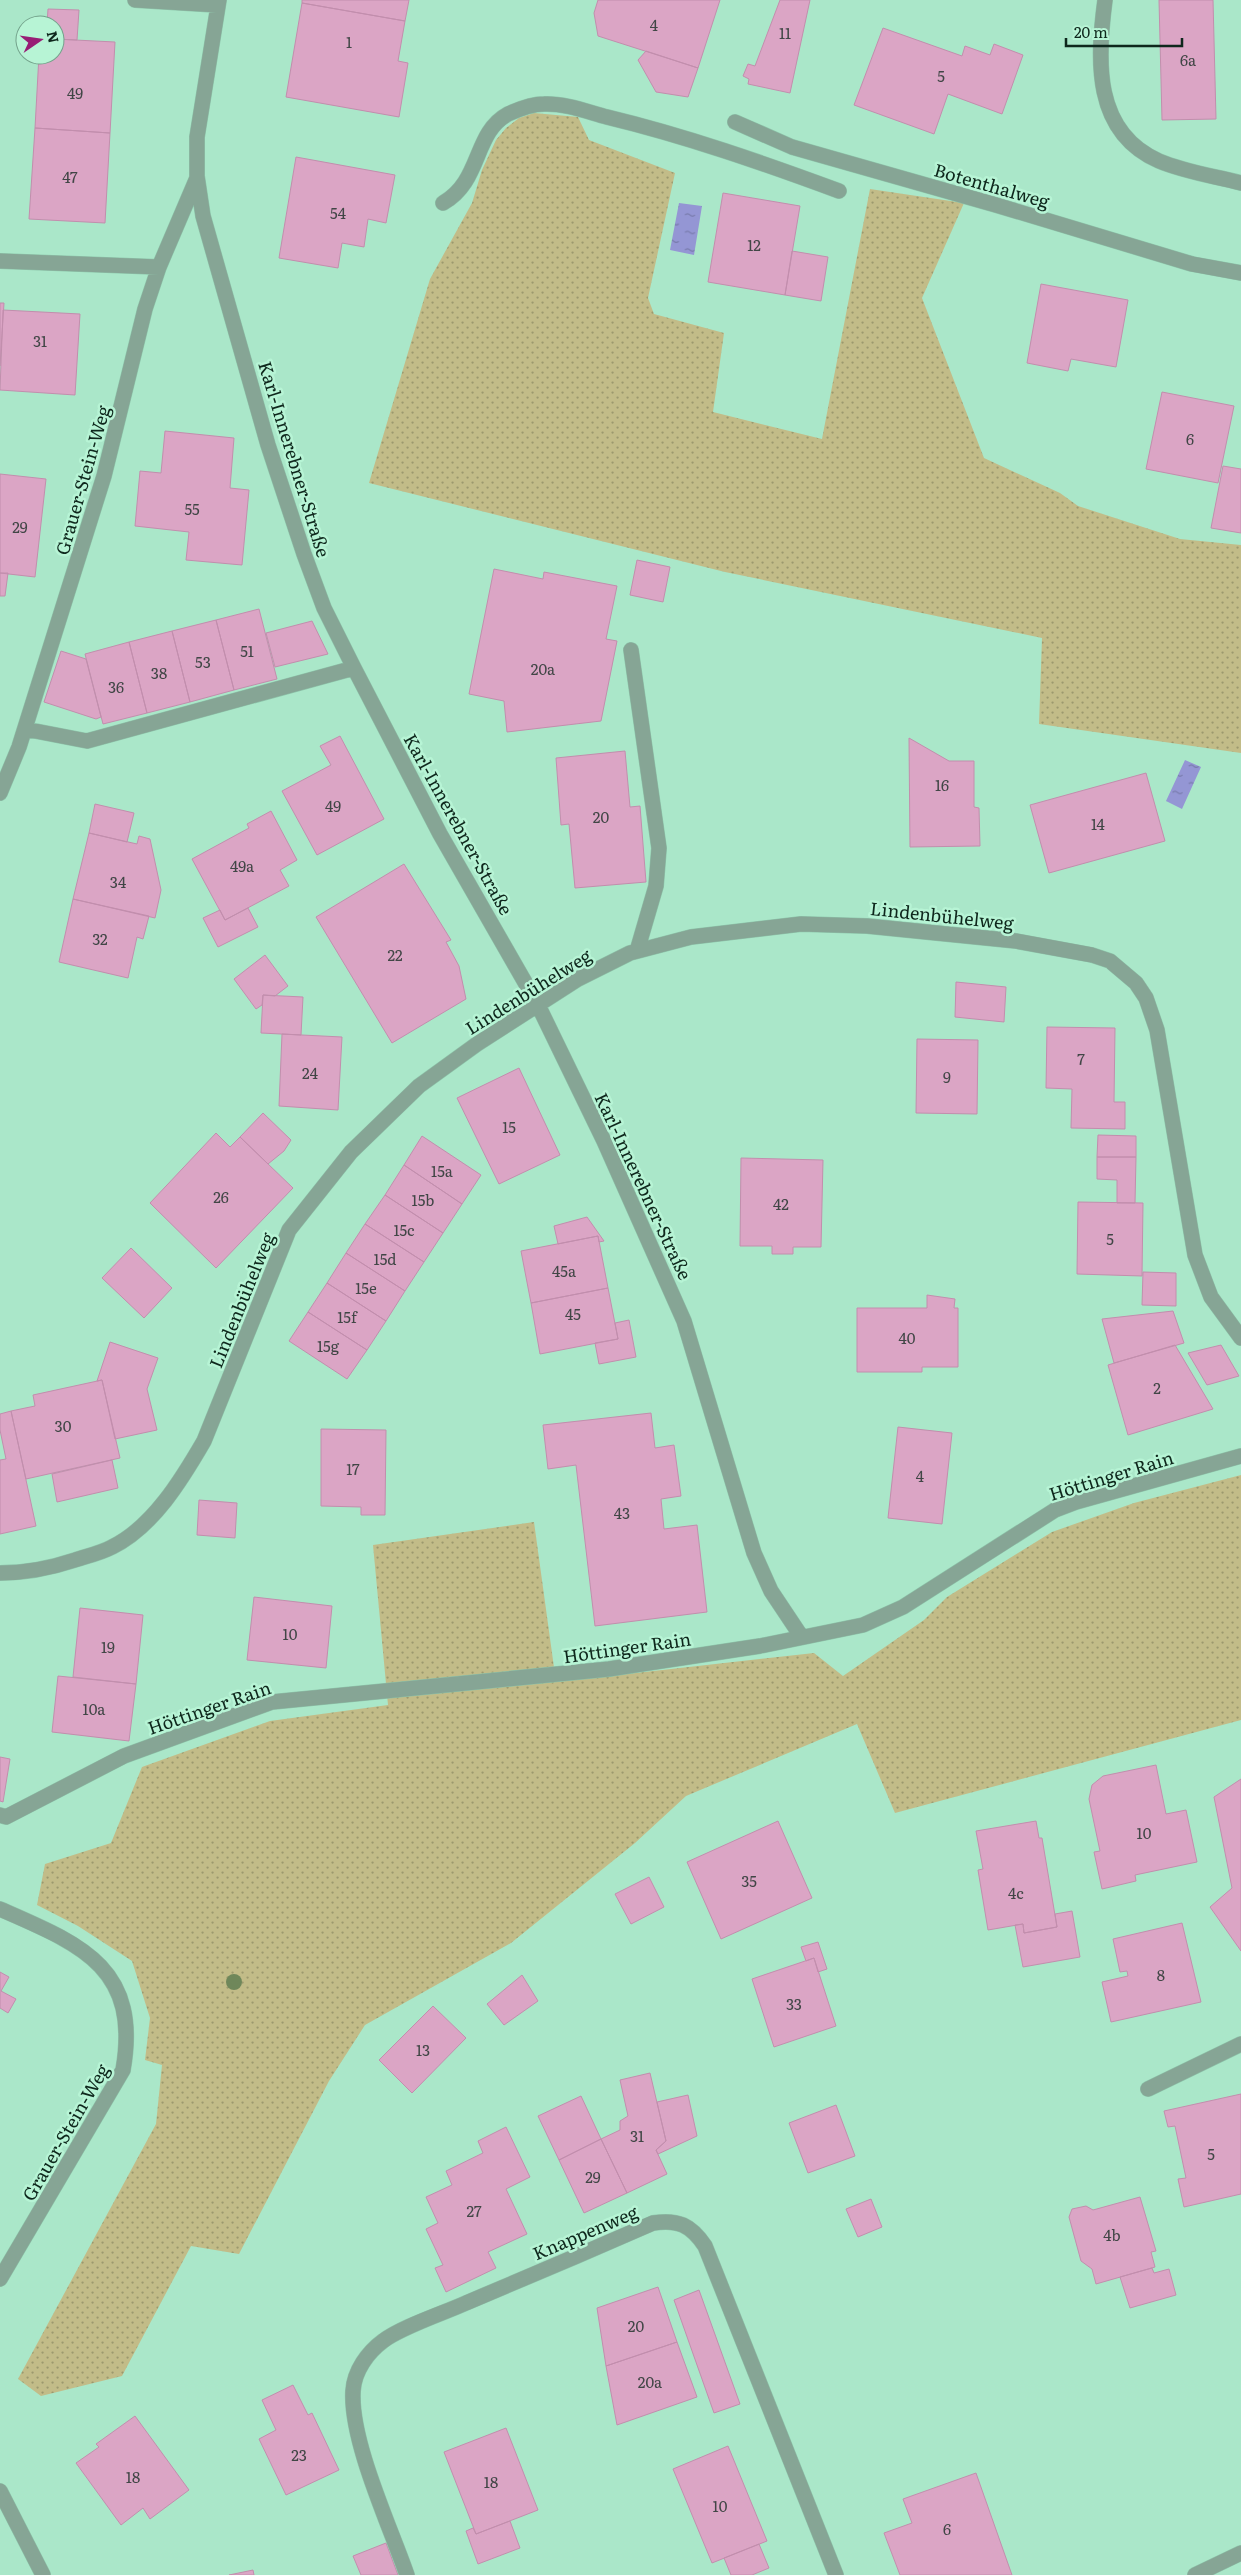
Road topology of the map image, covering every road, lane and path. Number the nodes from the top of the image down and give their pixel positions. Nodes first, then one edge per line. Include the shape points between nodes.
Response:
1 (135, 0) edge
2 (1105, 0) edge
3 (218, 3) edge
4 (735, 122) dead end
5 (197, 176) junction
6 (1241, 182) edge
7 (838, 191) dead end
8 (442, 203) dead end
9 (0, 261) edge
10 (159, 267) junction
11 (1241, 272) edge
12 (631, 650) dead end
13 (354, 668) junction
14 (25, 728) junction
15 (0, 793) edge
16 (637, 951) junction
17 (538, 1005) junction
18 (1241, 1338) edge
19 (1241, 1456) edge
20 (0, 1573) edge
21 (801, 1636) junction
22 (0, 1816) edge
23 (0, 1909) edge
24 (1241, 2044) edge
25 (1148, 2090) dead end
26 (0, 2279) edge
27 (0, 2491) edge
28 (1241, 2554) edge
29 (43, 2575) edge
30 (407, 2575) edge
31 (836, 2575) edge
32 (1195, 2575) edge

1 - 3 street
2 - 6 street via 1099,44 1102,76 1108,105 1119,129 1135,147 1160,161
3 - 5 street, Karl-Innerebner-Straße via 197,137
4 - 11 street, Botenthalweg via 792,147 1192,264
5 - 10 street, Grauer-Stein-Weg
5 - 13 street, Karl-Innerebner-Straße via 208,234 284,495 324,608
7 - 8 street via 780,169 623,121 544,104 515,111 494,125 467,181 459,192
9 - 10 street
10 - 14 street, Grauer-Stein-Weg via 145,309 104,476
12 - 16 street via 659,848 656,886
13 - 14 street via 87,741
13 - 17 street, Karl-Innerebner-Straße via 440,834
14 - 15 street, Grauer-Stein-Weg
16 - 17 street, Lindenbühelweg via 578,979
16 - 18 street, Lindenbühelweg via 691,937 801,924 867,926 1016,942 1092,955 1110,962 1136,983 1152,1014 1195,1255 1211,1297
17 - 20 street, Lindenbühelweg via 419,1086 351,1152 290,1230 204,1441 181,1478 146,1522 112,1547 54,1567
17 - 21 street, Karl-Innerebner-Straße via 604,1141 684,1321 754,1553 771,1591
19 - 21 street, Höttinger Rain via 1065,1506 890,1614 863,1625
21 - 22 street, Höttinger Rain via 760,1646 609,1669 272,1702 124,1756 6,1816
23 - 26 street, Grauer-Stein-Weg via 73,1943 99,1963 122,2004 127,2039 124,2070
24 - 25 street
27 - 29 street
28 - 32 street
30 - 31 street, Knappenweg via 364,2456 355,2415 353,2390 359,2368 370,2352 385,2340 431,2318 653,2223 668,2221 682,2224 695,2232 704,2246

